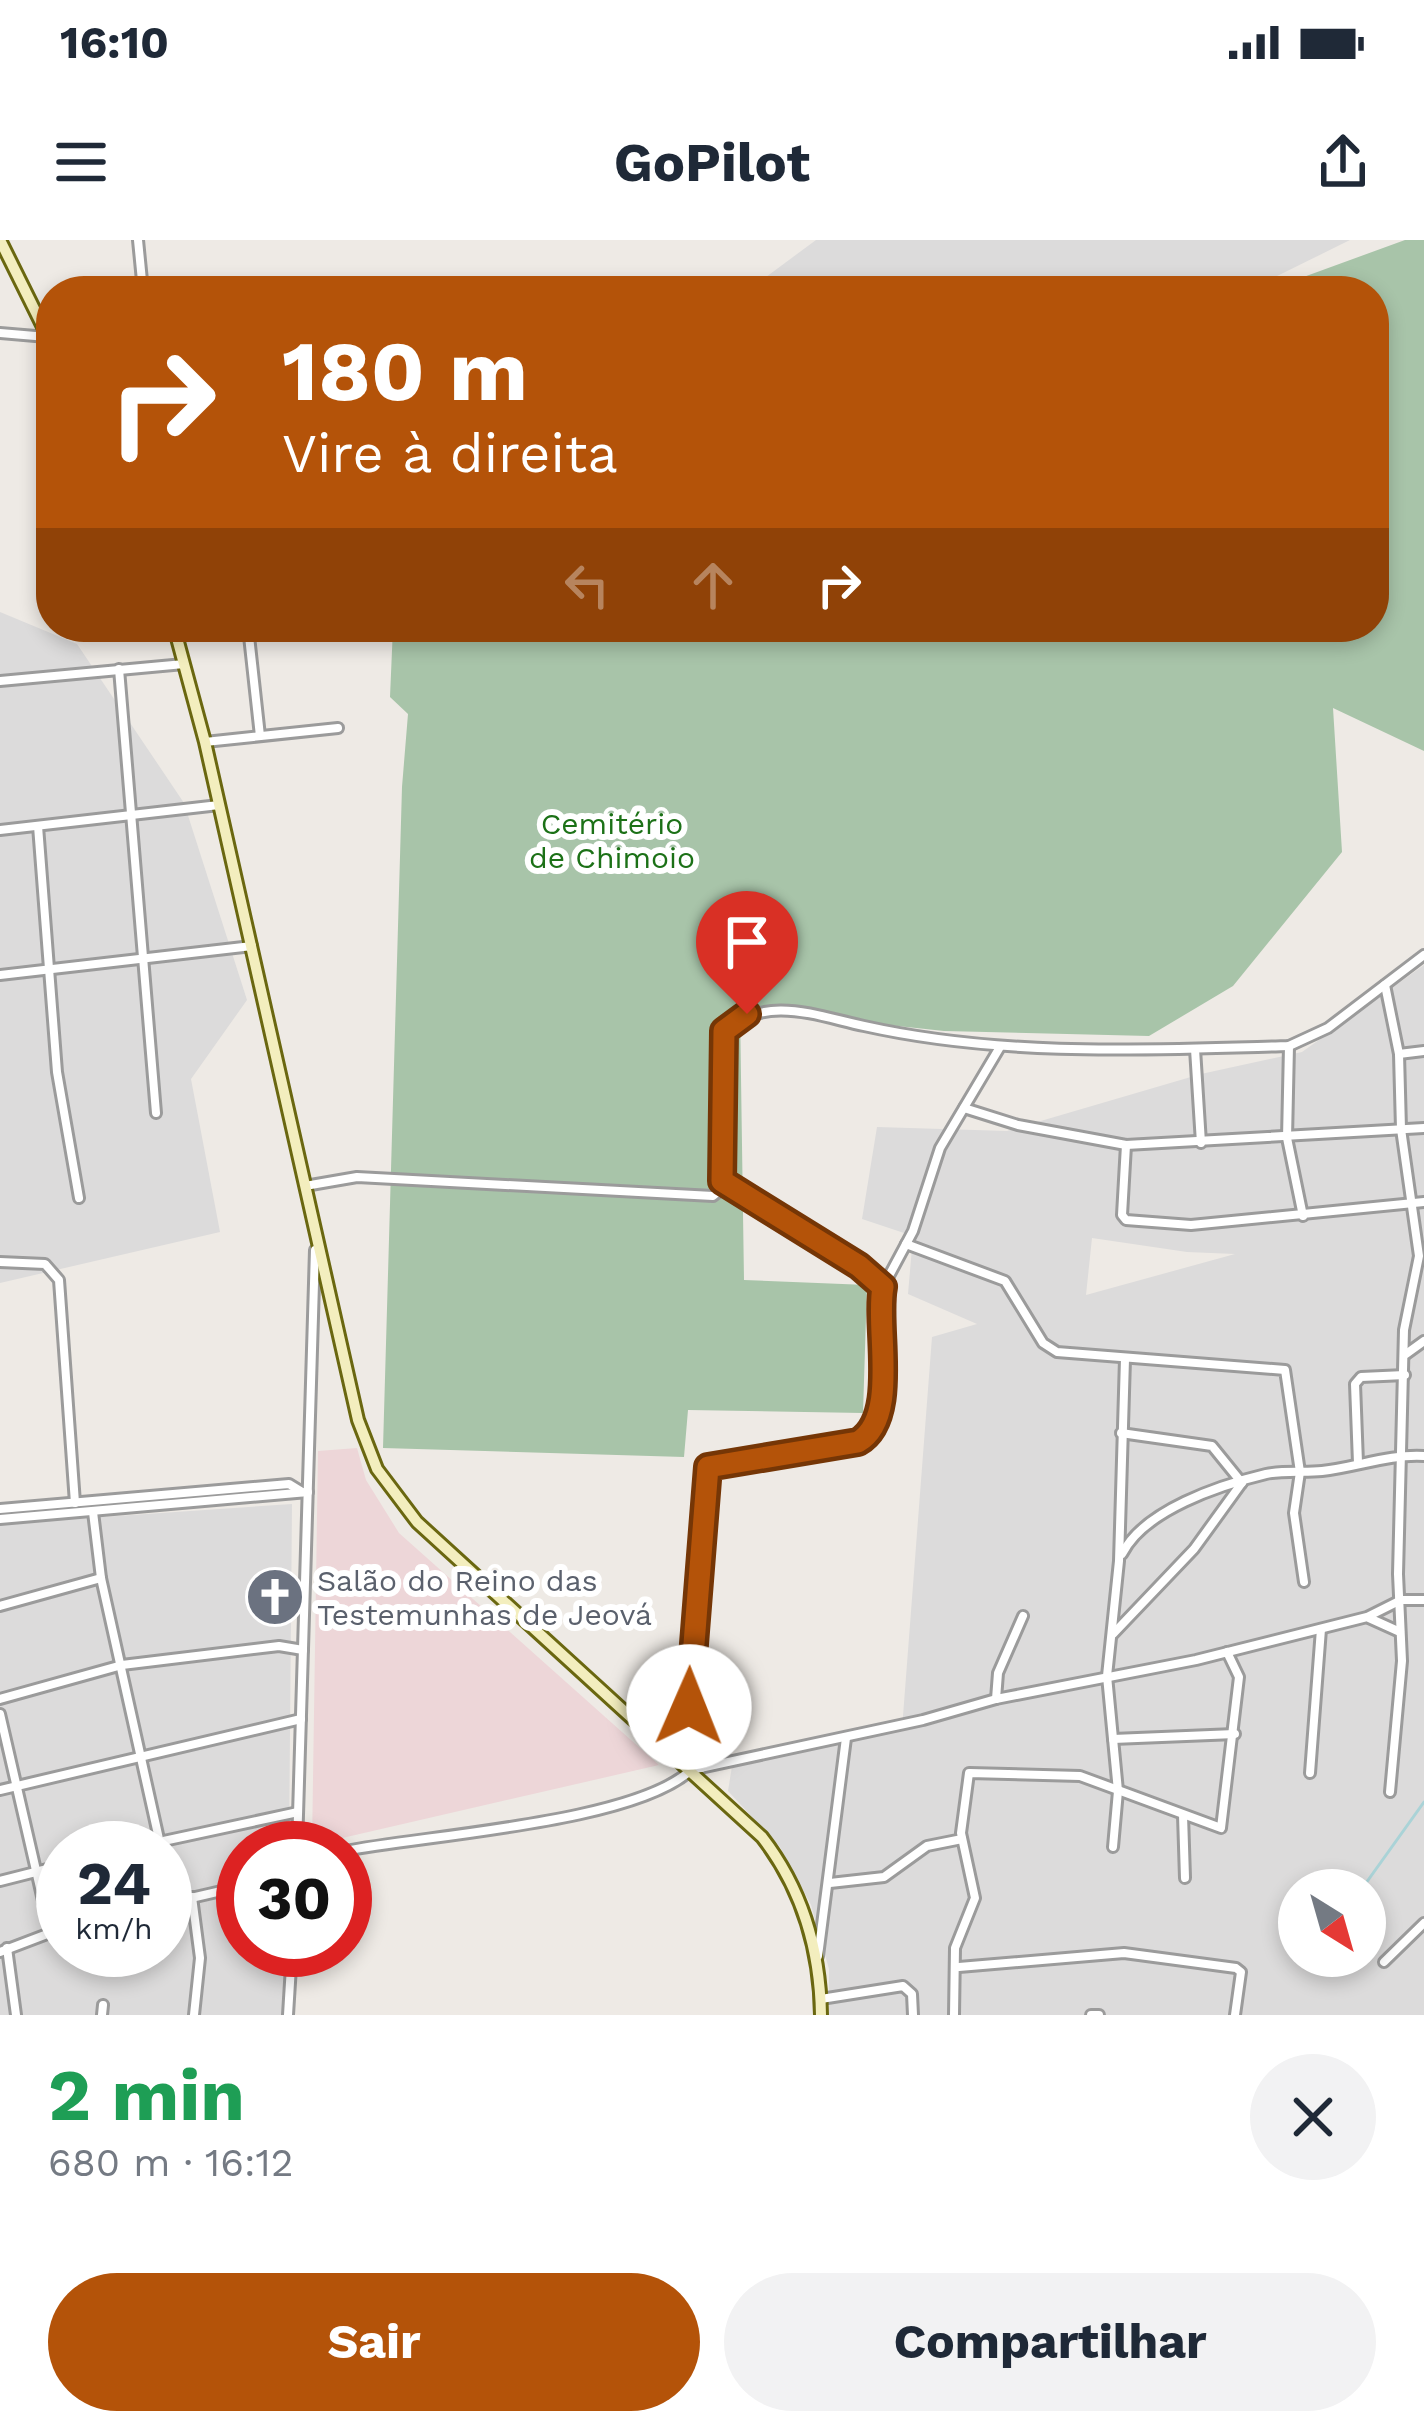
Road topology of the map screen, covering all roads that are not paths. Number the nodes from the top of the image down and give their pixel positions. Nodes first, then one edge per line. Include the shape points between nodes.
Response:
1 (1, 240) edge
2 (138, 240) edge
3 (142, 276) edge
4 (36, 311) edge
5 (0, 333) edge
6 (36, 338) edge
7 (178, 642) edge
8 (250, 642) edge
9 (184, 664) junction
10 (119, 669) junction
11 (0, 681) edge
12 (338, 728) dead end
13 (260, 736) junction
14 (205, 742) junction
15 (219, 805) junction
16 (134, 814) junction
17 (38, 826) junction
18 (0, 830) edge
19 (252, 946) junction
20 (1424, 955) edge
21 (140, 961) junction
22 (51, 969) junction
23 (0, 975) edge
24 (1385, 985) junction
25 (1288, 1046) junction
26 (1000, 1047) junction
27 (1195, 1048) junction
28 (1424, 1051) edge
29 (1399, 1054) junction
30 (964, 1108) junction
31 (156, 1112) dead end
32 (1424, 1128) edge
33 (1401, 1130) junction
34 (1287, 1138) junction
35 (1201, 1143) junction
36 (1126, 1144) junction
37 (722, 1181) junction
38 (305, 1186) junction
39 (79, 1198) dead end
40 (1419, 1202) edge
41 (1304, 1216) junction
42 (316, 1242) junction
43 (906, 1244) junction
44 (0, 1262) edge
45 (883, 1287) junction
46 (1424, 1341) edge
47 (1405, 1355) junction
48 (1125, 1359) junction
49 (1405, 1375) junction
50 (1121, 1433) junction
51 (1404, 1454) junction
52 (1424, 1456) edge
53 (1358, 1463) junction
54 (1300, 1472) junction
55 (1242, 1483) junction
56 (305, 1492) junction
57 (75, 1503) junction
58 (0, 1509) edge
59 (93, 1512) junction
60 (0, 1520) edge
61 (1119, 1561) junction
62 (101, 1578) junction
63 (1304, 1582) dead end
64 (1401, 1600) junction
65 (1424, 1600) edge
66 (0, 1606) edge
67 (1023, 1616) dead end
68 (1367, 1617) junction
69 (1321, 1629) junction
70 (1400, 1631) junction
71 (1113, 1634) junction
72 (303, 1650) junction
73 (1226, 1652) junction
74 (122, 1665) junction
75 (1107, 1676) junction
76 (0, 1699) edge
77 (997, 1699) junction
78 (0, 1714) edge
79 (301, 1719) junction
80 (1234, 1734) junction
81 (846, 1738) junction
82 (1113, 1739) junction
83 (140, 1758) junction
84 (696, 1769) junction
85 (1310, 1773) dead end
86 (16, 1787) junction
87 (0, 1790) edge
88 (1118, 1791) junction
89 (1390, 1792) dead end
90 (298, 1812) junction
91 (1183, 1815) junction
92 (155, 1821) edge
93 (298, 1821) edge
94 (192, 1839) edge
95 (962, 1839) junction
96 (372, 1847) edge
97 (1113, 1847) dead end
98 (34, 1873) junction
99 (1185, 1878) dead end
100 (36, 1880) edge
101 (0, 1881) edge
102 (830, 1883) junction
103 (216, 1892) edge
104 (192, 1897) joint
105 (1424, 1923) edge
106 (36, 1937) edge
107 (4, 1950) edge
108 (818, 1958) junction
109 (1386, 1960) edge
110 (959, 1967) junction
111 (290, 1977) edge
112 (821, 1999) junction
113 (16, 2015) edge
114 (194, 2015) edge
115 (288, 2015) edge
116 (821, 2015) edge
117 (913, 2015) edge
118 (954, 2015) edge
119 (1235, 2015) edge

1 - 4 street
2 - 3 street
5 - 6 street
7 - 9 street
8 - 13 street
9 - 10 street
9 - 14 street
10 - 11 street
10 - 16 street
12 - 13 street
13 - 14 street
14 - 15 street
15 - 16 street
15 - 19 street
16 - 17 street
16 - 21 street
17 - 18 street
17 - 22 street
19 - 21 street
19 - 38 street
20 - 24 street
21 - 22 street
21 - 31 street
22 - 23 street
22 - 39 street via 57,1072
24 - 25 street via 1328,1028
24 - 29 street
25 - 27 street
25 - 34 street
26 - 27 street
26 - 30 street
26 - 37 street via 780,1008 747,1014 724,1031
27 - 35 street
28 - 29 street
29 - 33 street
30 - 36 street
30 - 43 street via 940,1148
32 - 33 street
33 - 34 street
33 - 40 street
34 - 35 street
34 - 41 street
35 - 36 street
36 - 41 street via 1123,1219 1178,1226
37 - 38 street via 713,1196 357,1178
37 - 45 street
38 - 42 street
40 - 41 street
40 - 47 street
42 - 56 street
42 - 84 street via 358,1420 389,1489 440,1545
43 - 45 street
43 - 48 street via 1005,1281 1049,1349
44 - 57 street via 45,1264 58,1274
45 - 84 street via 884,1379 868,1436 717,1462 704,1475 688,1687
46 - 47 street
47 - 49 street
48 - 50 street
48 - 54 street via 1285,1370
49 - 51 street
49 - 53 street via 1354,1384
50 - 55 street via 1212,1446
50 - 61 street
51 - 52 street
51 - 53 street
51 - 64 street
53 - 54 street
54 - 55 street
54 - 63 street via 1294,1514
55 - 61 street via 1142,1526
55 - 71 street via 1194,1549
56 - 57 street via 289,1484
56 - 59 street
56 - 72 street
57 - 58 street
59 - 60 street
59 - 62 street
61 - 71 street
62 - 66 street
62 - 74 street
64 - 65 street
64 - 68 street
64 - 70 street
67 - 77 street via 998,1673
68 - 69 street
68 - 70 street
69 - 73 street
69 - 85 street
70 - 89 street
71 - 75 street
72 - 74 street
72 - 79 street
73 - 75 street
73 - 80 street via 1239,1677
74 - 76 street
74 - 83 street
75 - 77 street
75 - 82 street
77 - 81 street
78 - 86 street
79 - 83 street
79 - 90 street
80 - 82 street
80 - 91 street via 1221,1828
81 - 84 street
81 - 102 street
82 - 88 street
83 - 86 street
83 - 92 street
84 - 96 street via 661,1791 529,1823
84 - 108 street via 786,1870
86 - 87 street
86 - 98 street
88 - 91 street
88 - 95 street via 1073,1775 971,1771
88 - 97 street
90 - 93 street
90 - 94 street
91 - 99 street
95 - 102 street via 927,1846 884,1877
95 - 110 street via 975,1898 955,1948
98 - 100 street
98 - 101 street
102 - 108 street
103 - 104 street
104 - 114 street via 200,1958
105 - 109 street
106 - 107 street
107 - 113 street
108 - 112 street
110 - 118 street
110 - 119 street via 1124,1953 1236,1968
111 - 115 street
112 - 116 street
112 - 117 street via 903,1986

